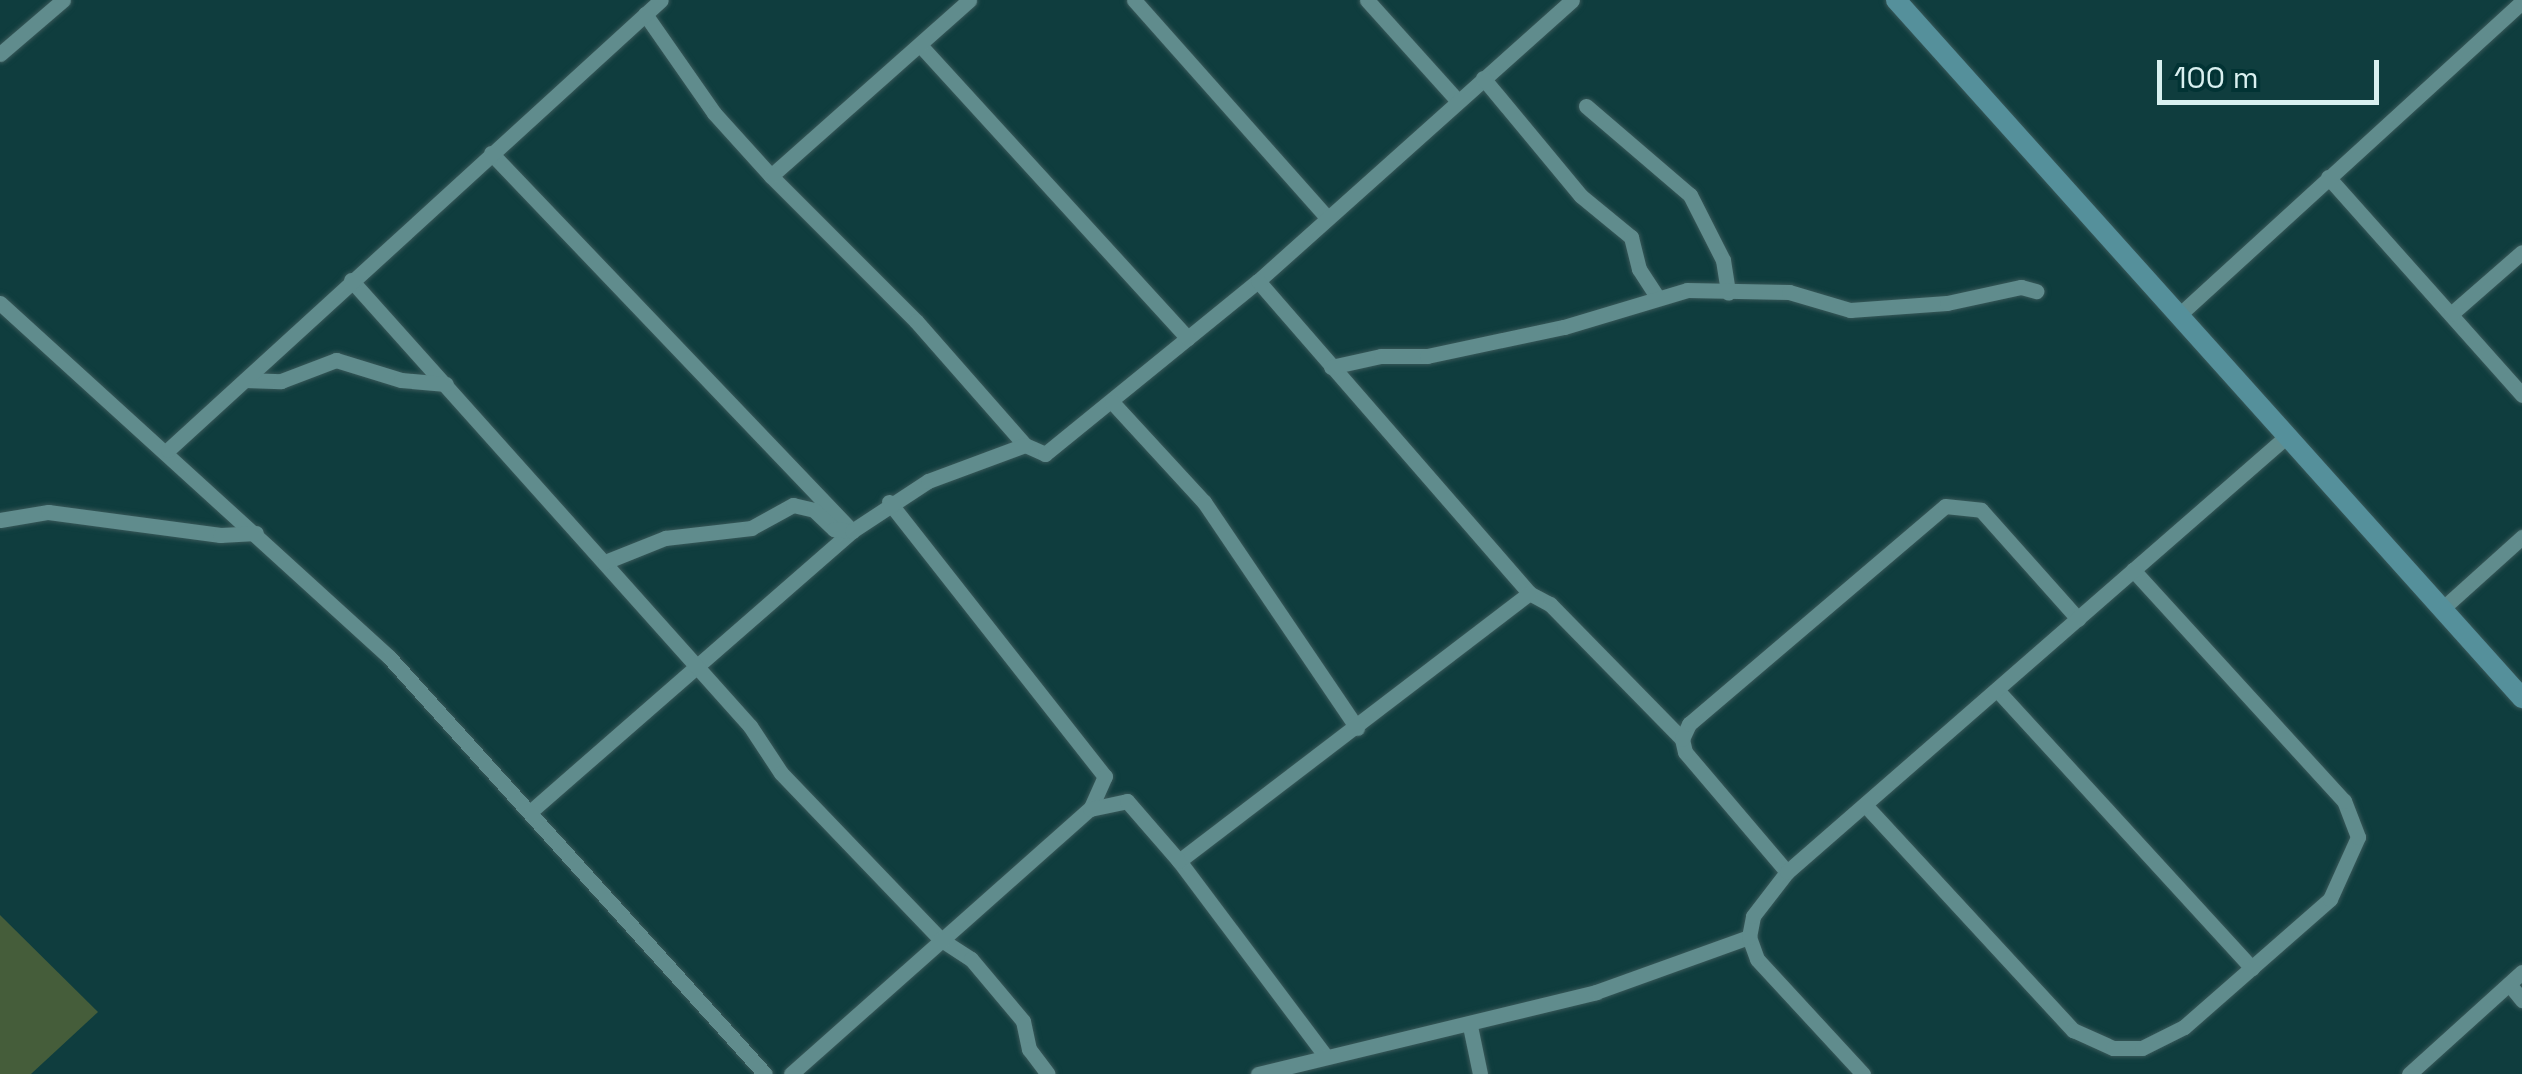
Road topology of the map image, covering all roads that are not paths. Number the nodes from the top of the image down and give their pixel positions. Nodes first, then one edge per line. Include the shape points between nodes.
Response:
1 (62, 0) edge
2 (661, 0) edge
3 (969, 0) edge
4 (1134, 0) edge
5 (1368, 0) edge
6 (1572, 0) edge
7 (1896, 0) edge
8 (2522, 2) edge
9 (646, 14) junction
10 (920, 44) junction
11 (0, 54) edge
12 (1483, 78) junction
13 (1457, 100) junction
14 (1586, 106) dead end
15 (491, 153) junction
16 (770, 176) junction
17 (2328, 176) junction
18 (1327, 218) junction
19 (2522, 252) edge
20 (351, 280) junction
21 (1258, 281) junction
22 (2036, 291) dead end
23 (1728, 293) junction
24 (1657, 297) junction
25 (0, 303) edge
26 (2451, 314) junction
27 (2179, 315) junction
28 (1188, 338) junction
29 (1330, 367) junction
30 (245, 380) junction
31 (446, 384) junction
32 (2522, 395) edge
33 (1112, 402) junction
34 (2287, 436) junction
35 (1026, 444) junction
36 (168, 450) junction
37 (889, 502) junction
38 (0, 520) edge
39 (852, 531) junction
40 (256, 533) junction
41 (2522, 537) edge
42 (605, 562) junction
43 (2133, 570) junction
44 (1529, 592) junction
45 (2442, 608) junction
46 (2078, 619) junction
47 (697, 667) junction
48 (1998, 691) junction
49 (2522, 698) edge
50 (1357, 728) junction
51 (1682, 739) junction
52 (1107, 780) junction
53 (1127, 802) junction
54 (1867, 807) junction
55 (1090, 809) junction
56 (531, 810) junction
57 (1178, 862) junction
58 (1787, 872) junction
59 (1749, 937) junction
60 (940, 939) junction
61 (2252, 968) junction
62 (2522, 972) edge
63 (2509, 984) junction
64 (2522, 1000) edge
65 (1470, 1026) junction
66 (1324, 1054) junction
67 (765, 1074) edge
68 (791, 1074) edge
69 (1048, 1074) edge
70 (1258, 1074) edge
71 (1480, 1074) edge
72 (1863, 1074) edge
73 (2409, 1074) edge

1 - 11 street
2 - 9 street
3 - 10 street
4 - 18 street
5 - 13 street
6 - 12 street
7 - 27 street
8 - 17 street
9 - 15 street
9 - 16 street via 714,114
10 - 16 street
10 - 28 street
12 - 13 street
12 - 24 street via 1581,196 1631,237 1639,269
13 - 18 street
14 - 23 street via 1690,196 1723,260
15 - 20 street
15 - 39 street
16 - 35 street via 916,321
17 - 26 street
17 - 27 street
18 - 21 street
19 - 26 street
20 - 30 street
20 - 31 street
21 - 28 street
21 - 29 street
22 - 23 street via 2021,286 1947,303 1850,310 1789,292
23 - 24 street via 1687,290
24 - 29 street via 1564,328 1427,356 1381,356
25 - 36 street
26 - 32 street
27 - 34 street
28 - 33 street
29 - 44 street
30 - 31 street via 281,382 336,360 402,380
30 - 36 street
31 - 42 street
33 - 35 street via 1045,454
33 - 50 street via 1204,502
34 - 43 street
34 - 45 street
35 - 37 street via 983,456
36 - 40 street
37 - 39 street
37 - 52 street
38 - 40 street via 48,512 220,535
39 - 42 street via 834,529 814,510 793,505 751,528 665,538
39 - 47 street
40 - 56 street via 388,656
41 - 45 street
42 - 47 street
43 - 46 street
43 - 61 street via 2344,800 2353,818 2354,855 2330,899
44 - 50 street
44 - 51 street via 1550,604
45 - 49 street
46 - 48 street
46 - 51 street via 1980,510 1945,506 1689,724
47 - 56 street
47 - 60 street via 781,773
48 - 54 street
48 - 61 street
50 - 57 street
51 - 58 street via 1685,752
52 - 53 street
52 - 55 street
53 - 55 street
53 - 57 street
54 - 58 street
54 - 61 street via 2073,1030 2094,1044 2142,1048 2184,1027
55 - 60 street
56 - 67 street
57 - 66 street
58 - 59 street via 1754,916
59 - 65 street via 1596,992
59 - 72 street via 1757,959
60 - 68 street
60 - 69 street via 970,959 1023,1021 1030,1049
62 - 63 street
63 - 64 street
63 - 73 street
65 - 66 street
65 - 71 street
66 - 70 street

